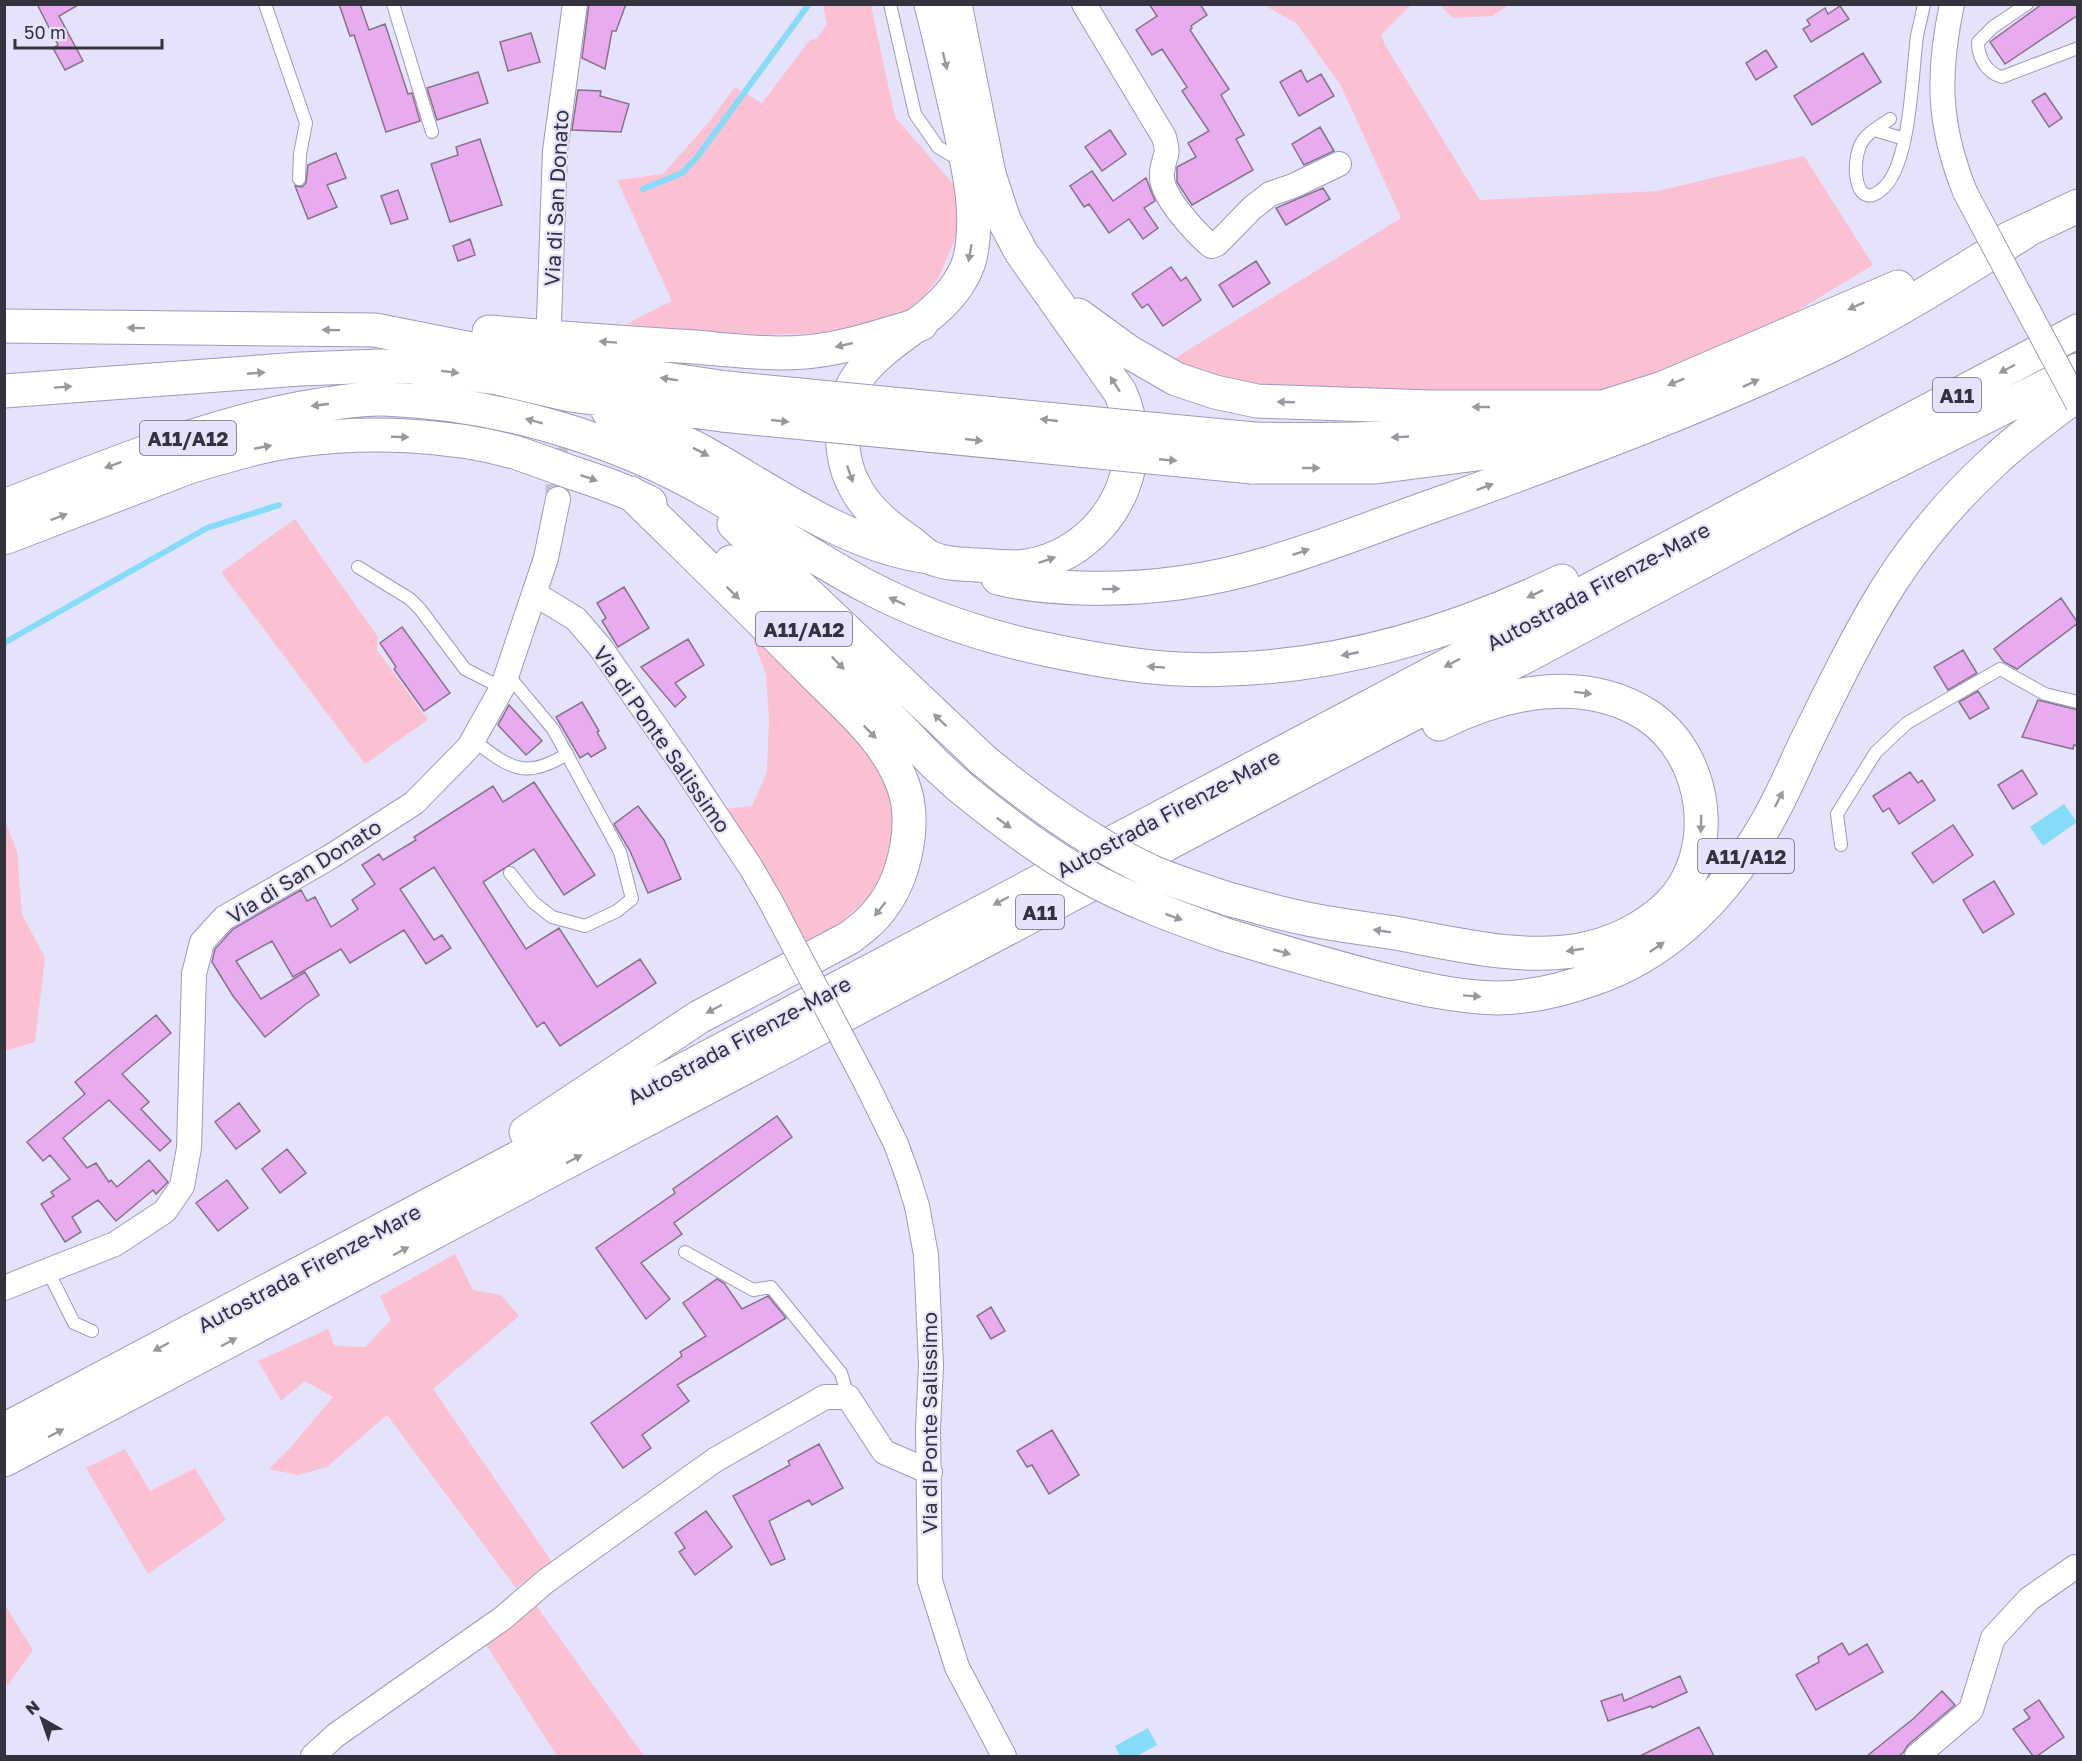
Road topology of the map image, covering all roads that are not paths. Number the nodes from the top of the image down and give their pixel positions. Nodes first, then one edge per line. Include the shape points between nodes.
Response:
1 (265, 4) edge
2 (393, 4) edge
3 (575, 4) edge
4 (890, 4) edge
5 (931, 4) edge
6 (955, 4) edge
7 (1084, 4) edge
8 (1924, 4) edge
9 (1952, 4) edge
10 (2027, 4) edge
11 (2078, 48) edge
12 (1890, 119) dead end
13 (1875, 130) junction
14 (432, 132) dead end
15 (1904, 139) junction
16 (1339, 164) dead end
17 (968, 165) junction
18 (299, 179) dead end
19 (2078, 206) edge
20 (2025, 232) junction
21 (1052, 297) junction
22 (549, 320) dead end
23 (921, 324) junction
24 (4, 326) edge
25 (375, 330) junction
26 (2078, 331) edge
27 (2078, 370) edge
28 (4, 391) edge
29 (570, 394) junction
30 (2078, 394) edge
31 (725, 402) junction
32 (2078, 404) edge
33 (1603, 407) junction
34 (1658, 421) junction
35 (1253, 453) junction
36 (1837, 459) junction
37 (686, 480) junction
38 (631, 493) junction
39 (558, 499) tunnel mouth
40 (4, 506) edge
41 (4, 538) edge
42 (940, 560) junction
43 (358, 567) dead end
44 (535, 594) junction
45 (504, 681) junction
46 (2078, 702) edge
47 (473, 740) junction
48 (567, 754) junction
49 (1225, 814) junction
50 (1841, 844) dead end
51 (510, 873) dead end
52 (344, 1250) junction
53 (685, 1252) dead end
54 (48, 1271) junction
55 (4, 1288) edge
56 (92, 1331) dead end
57 (848, 1397) junction
58 (4, 1430) edge
59 (4, 1460) edge
60 (930, 1472) junction
61 (2078, 1568) edge
62 (313, 1756) edge
63 (1004, 1756) edge
64 (1917, 1756) edge

1 - 18 lane via 306,123
2 - 14 lane
3 - 22 street, Via di San Donato via 555,151
4 - 17 lane via 915,114 938,147
5 -> 17 main road
6 - 21 main road via 989,174 1001,212 1021,252
7 - 16 street via 1164,137 1165,190 1211,246 1218,244 1270,194
8 - 15 lane
9 - 32 street, bridge via 1944,43 1942,87 1947,141 1965,192
10 - 11 lane via 1978,42 1978,52 1995,75 2002,76
12 - 13 lane
13 - 15 lane
13 - 15 lane via 1864,139 1854,161 1857,185 1872,196 1885,187 1895,172
17 -> 23 main road via 974,228 970,260 951,295
19 - 20 main road
20 -> 33 main road via 1748,353 1663,388
34 -> 20 main road via 1836,343
33 -> 21 main road via 1431,407 1236,397 1176,379 1152,366
42 -> 21 main road via 1016,567 1043,562 1072,550 1092,534 1116,502 1127,476 1132,447 1125,402
23 -> 25 main road via 825,350 793,352 477,331
23 -> 42 main road via 883,349 856,380 843,409 843,448 852,482 865,503 884,523
25 -> 24 main road
31 -> 25 main road
26 -> 36 main road, Autostrada Firenze-Mare / A11
27 - 49 main road, Autostrada Firenze-Mare / A11 via 1794,513
28 -> 29 main road via 381,366 497,378
29 - 31 main road
29 -> 42 main road via 698,450 843,530 890,550
38 -> 30 main road, A11/A12, bridge via 686,525 745,573 959,786 999,819 1084,876 1161,912 1226,935 1434,992 1498,998 1545,993 1627,966 1704,909 1765,827 1858,639 1891,582 1956,497 1994,460
31 - 35 main road, bridge
33 -> 35 main road via 1521,426 1457,434 1335,440
35 -> 34 main road via 1332,469 1388,466 1516,449
42 -> 34 main road via 1017,583 1051,587 1131,588 1221,575 1329,543
36 -> 37 main road, A11/A12 via 1677,526 1532,596 1472,620 1382,648 1320,660 1220,670 1133,666 1086,658 951,624 869,587
36 -> 52 main road, Autostrada Firenze-Mare / A11
37 -> 40 main road, A11/A12 via 602,443 530,420 464,407 378,399 315,406 222,426
49 -> 37 main road, bridge via 1360,764 1449,718 1490,702 1525,693 1558,691 1618,702 1661,727 1692,772 1701,804 1701,830 1692,869 1670,905 1624,936 1581,950 1526,953 1460,945 1299,918 1228,899 1152,872 1093,841 1046,810 983,760
41 -> 38 main road, A11/A12 via 189,467 255,448 343,436 459,441 513,452
38 -> 52 main road via 876,738 893,763 904,787 909,829 894,889 869,922 849,938 699,1017
39 - 44 street, Via di San Donato
43 - 45 lane via 410,599 465,669
44 - 45 street, Via di San Donato
44 - 60 street, Via di Ponte Salissimo, bridge via 576,619 600,647 750,866 896,1144 917,1206 926,1255
45 - 47 street, Via di San Donato
45 - 48 lane via 553,729
46 - 50 lane via 2045,694 2000,669 1907,723 1876,752 1837,814
47 - 48 lane via 504,763 532,770 549,766
47 - 54 street, Via di San Donato via 414,803 224,918 202,942 194,974 189,1148 182,1186 165,1211 115,1245
48 - 51 lane via 620,852 632,899 585,926 552,916 533,902
59 -> 49 main road, Autostrada Firenze-Mare / A11
52 -> 58 main road, Autostrada Firenze-Mare / A11
53 - 57 lane via 753,1290 771,1287 841,1373
54 - 55 street, Via di San Donato
54 - 56 lane via 74,1323
57 - 60 street via 884,1452
57 - 62 street via 825,1397 715,1460 546,1581 503,1618 336,1735
60 - 63 street, Via di Ponte Salissimo via 930,1581 957,1667
61 - 64 street via 2029,1599 1993,1638 1971,1710

